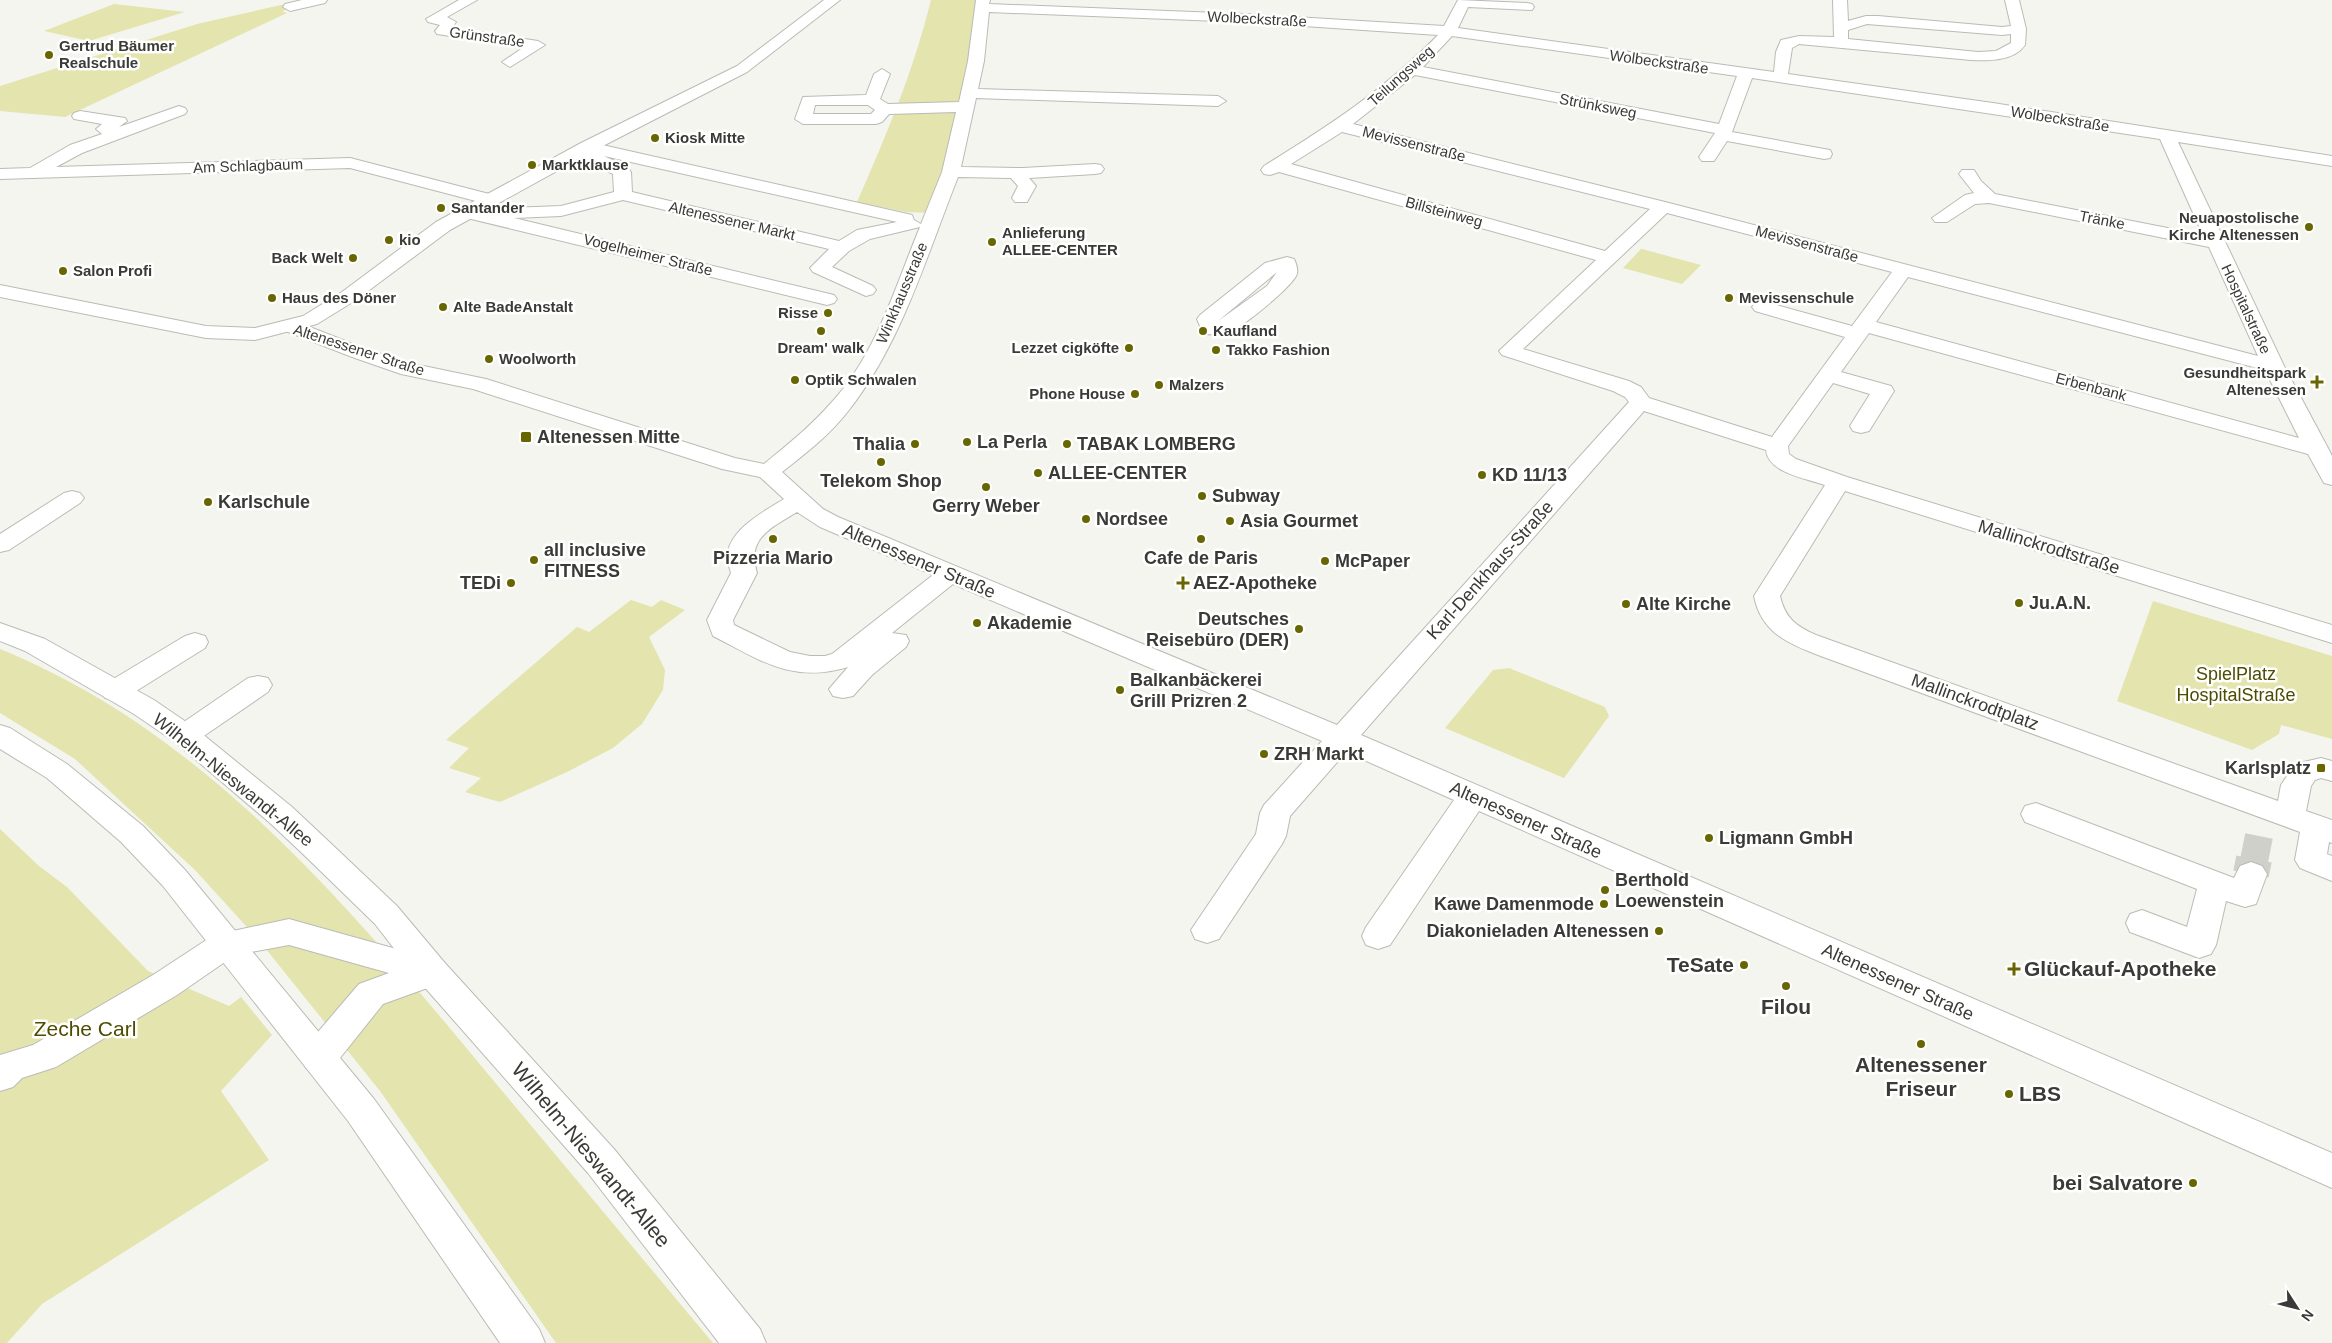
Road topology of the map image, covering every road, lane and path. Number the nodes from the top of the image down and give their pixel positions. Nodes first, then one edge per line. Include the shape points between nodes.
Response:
1 (320, 0) edge
2 (470, 0) edge
3 (833, 0) edge
4 (1840, 0) edge
5 (2012, 0) edge
6 (1464, 1) edge
7 (983, 4) edge
8 (290, 7) dead end
9 (1527, 7) dead end
10 (2019, 29) junction
11 (1449, 32) junction
12 (1841, 35) junction
13 (510, 62) dead end
14 (1412, 70) junction
15 (882, 74) dead end
16 (1746, 74) junction
17 (1779, 79) junction
18 (968, 100) junction
19 (1218, 101) dead end
20 (179, 111) dead end
21 (80, 116) dead end
22 (1340, 126) junction
23 (1724, 132) junction
24 (2167, 136) junction
25 (74, 150) junction
26 (588, 150) junction
27 (1824, 154) dead end
28 (1708, 157) dead end
29 (2332, 161) edge
30 (1274, 168) joint
31 (1095, 169) dead end
32 (951, 172) junction
33 (1020, 173) junction
34 (0, 174) edge
35 (31, 174) junction
36 (1968, 174) dead end
37 (1069, 184) dead end
38 (623, 195) junction
39 (1021, 198) dead end
40 (1989, 198) junction
41 (493, 207) junction
42 (1664, 207) junction
43 (468, 213) junction
44 (1941, 218) dead end
45 (906, 219) dead end
46 (931, 224) junction
47 (2215, 243) junction
48 (842, 247) junction
49 (1611, 258) junction
50 (1904, 269) junction
51 (866, 290) dead end
52 (0, 291) edge
53 (827, 299) dead end
54 (1762, 308) dead end
55 (290, 326) junction
56 (1860, 329) junction
57 (2273, 366) junction
58 (1827, 375) junction
59 (1641, 403) junction
60 (1861, 426) dead end
61 (1777, 446) junction
62 (2318, 450) junction
63 (768, 472) junction
64 (2332, 478) edge
65 (1839, 482) junction
66 (72, 498) dead end
67 (800, 500) junction
68 (0, 545) edge
69 (958, 578) junction
70 (0, 630) edge
71 (2332, 634) edge
72 (195, 642) dead end
73 (258, 685) dead end
74 (843, 689) dead end
75 (115, 691) junction
76 (0, 735) edge
77 (185, 735) junction
78 (1341, 738) junction
79 (2332, 770) edge
80 (1472, 796) junction
81 (2036, 814) dead end
82 (2313, 825) edge
83 (2332, 868) edge
84 (2251, 874) tunnel mouth
85 (2214, 882) junction
86 (2142, 923) dead end
87 (1207, 930) dead end
88 (1378, 936) dead end
89 (226, 944) junction
90 (432, 972) junction
91 (319, 1057) junction
92 (3, 1069) edge
93 (2332, 1171) edge
94 (524, 1343) edge
95 (745, 1343) edge

1 - 8 street
2 - 13 street, Grünstraße via 433,19 450,22 442,31 538,45
3 - 26 street via 742,69
4 - 12 street
5 - 10 street
6 - 9 street
6 - 11 street, Teilungsweg
7 - 11 street, Wolbeckstraße
7 - 18 street, Winkhausstraße
10 - 12 street via 2002,31 1866,20
10 - 12 street via 2018,45 2008,54 1991,57
11 - 14 street, Teilungsweg
11 - 16 street, Wolbeckstraße
12 - 17 street via 1786,43 1782,50 1783,71
14 - 22 street, Teilungsweg
14 - 23 street, Strünksweg
15 - 18 street via 878,104
16 - 17 street, Wolbeckstraße
16 - 23 street
17 - 24 street, Wolbeckstraße
18 - 19 street
18 - 32 street, Winkhausstraße
20 - 25 street
21 - 25 street via 119,121 81,142
22 - 30 street, Teilungsweg
22 - 42 street, Mevissenstraße
23 - 27 street, Strünksweg
23 - 28 street
24 - 29 street, Wolbeckstraße
24 - 47 street, Hospitalstraße
25 - 35 street
26 - 38 street via 622,172
26 - 41 street
26 - 45 street
30 - 49 street, Billsteinweg
31 - 33 street
32 - 33 street
32 - 46 street, Winkhausstraße
33 - 37 street
33 - 39 street via 1027,186
34 - 35 street, Am Schlagbaum
35 - 41 street, Am Schlagbaum via 350,163
36 - 40 street
38 - 41 street, Altenessener Markt via 561,211
38 - 48 street, Altenessener Markt
40 - 44 street via 1971,199
40 - 47 street, Tränke
41 - 43 street
42 - 49 street
42 - 50 street, Mevissenstraße
43 - 53 street, Vogelheimer Straße
43 - 55 street via 425,237 329,310
46 - 48 street via 864,234
46 - 63 street, Winkhausstraße via 885,337 869,366 840,407
47 - 57 street, Hospitalstraße
48 - 51 street via 820,268
49 - 59 street via 1509,351 1621,386 1633,392
50 - 56 street
50 - 57 street, Mevissenstraße
52 - 55 street, Altenessener Straße via 206,332 255,334
54 - 56 street, Erbenbank
55 - 63 street, Altenessener Straße via 409,369 478,384 730,464
56 - 58 street
56 - 62 street, Erbenbank
57 - 62 street, Hospitalstraße
58 - 60 street via 1883,391
58 - 61 street
59 - 61 street
59 - 78 street, Karl-Denkhaus-Straße
61 - 65 street, Mallinckrodtstraße via 1778,456 1788,464
62 - 64 street, Hospitalstraße
63 - 67 street
65 - 71 street, Mallinckrodtstraße
65 - 82 street, Mallinckrodtplatz via 1767,596 1768,610 1776,623 1796,636
66 - 68 street
67 - 69 street, Altenessener Straße via 814,514 829,522
67 - 69 street via 749,534 740,558 744,573 720,620 722,630 794,664 810,667 830,665 842,660
69 - 74 street
69 - 78 street, Altenessener Straße
70 - 75 street, Wilhelm-Nieswandt-Allee via 35,645
72 - 75 street
73 - 77 street
75 - 77 street, Wilhelm-Nieswandt-Allee
76 - 89 street via 57,771 132,834 180,885
77 - 90 street, Wilhelm-Nieswandt-Allee via 280,815 386,915
78 - 80 street, Altenessener Straße
78 - 87 street, Karl-Denkhaus-Straße via 1275,813 1270,836
79 - 82 street via 2305,771 2296,785
80 - 88 street
80 - 93 street, Altenessener Straße
81 - 85 street
82 - 83 street via 2311,860
84 - 85 street via 2245,895
85 - 86 street via 2199,945
89 - 90 street via 289,932
89 - 91 street
89 - 92 street via 165,985 44,1056
90 - 91 street via 371,994
90 - 95 street, Wilhelm-Nieswandt-Allee via 601,1161
91 - 94 street via 382,1138

